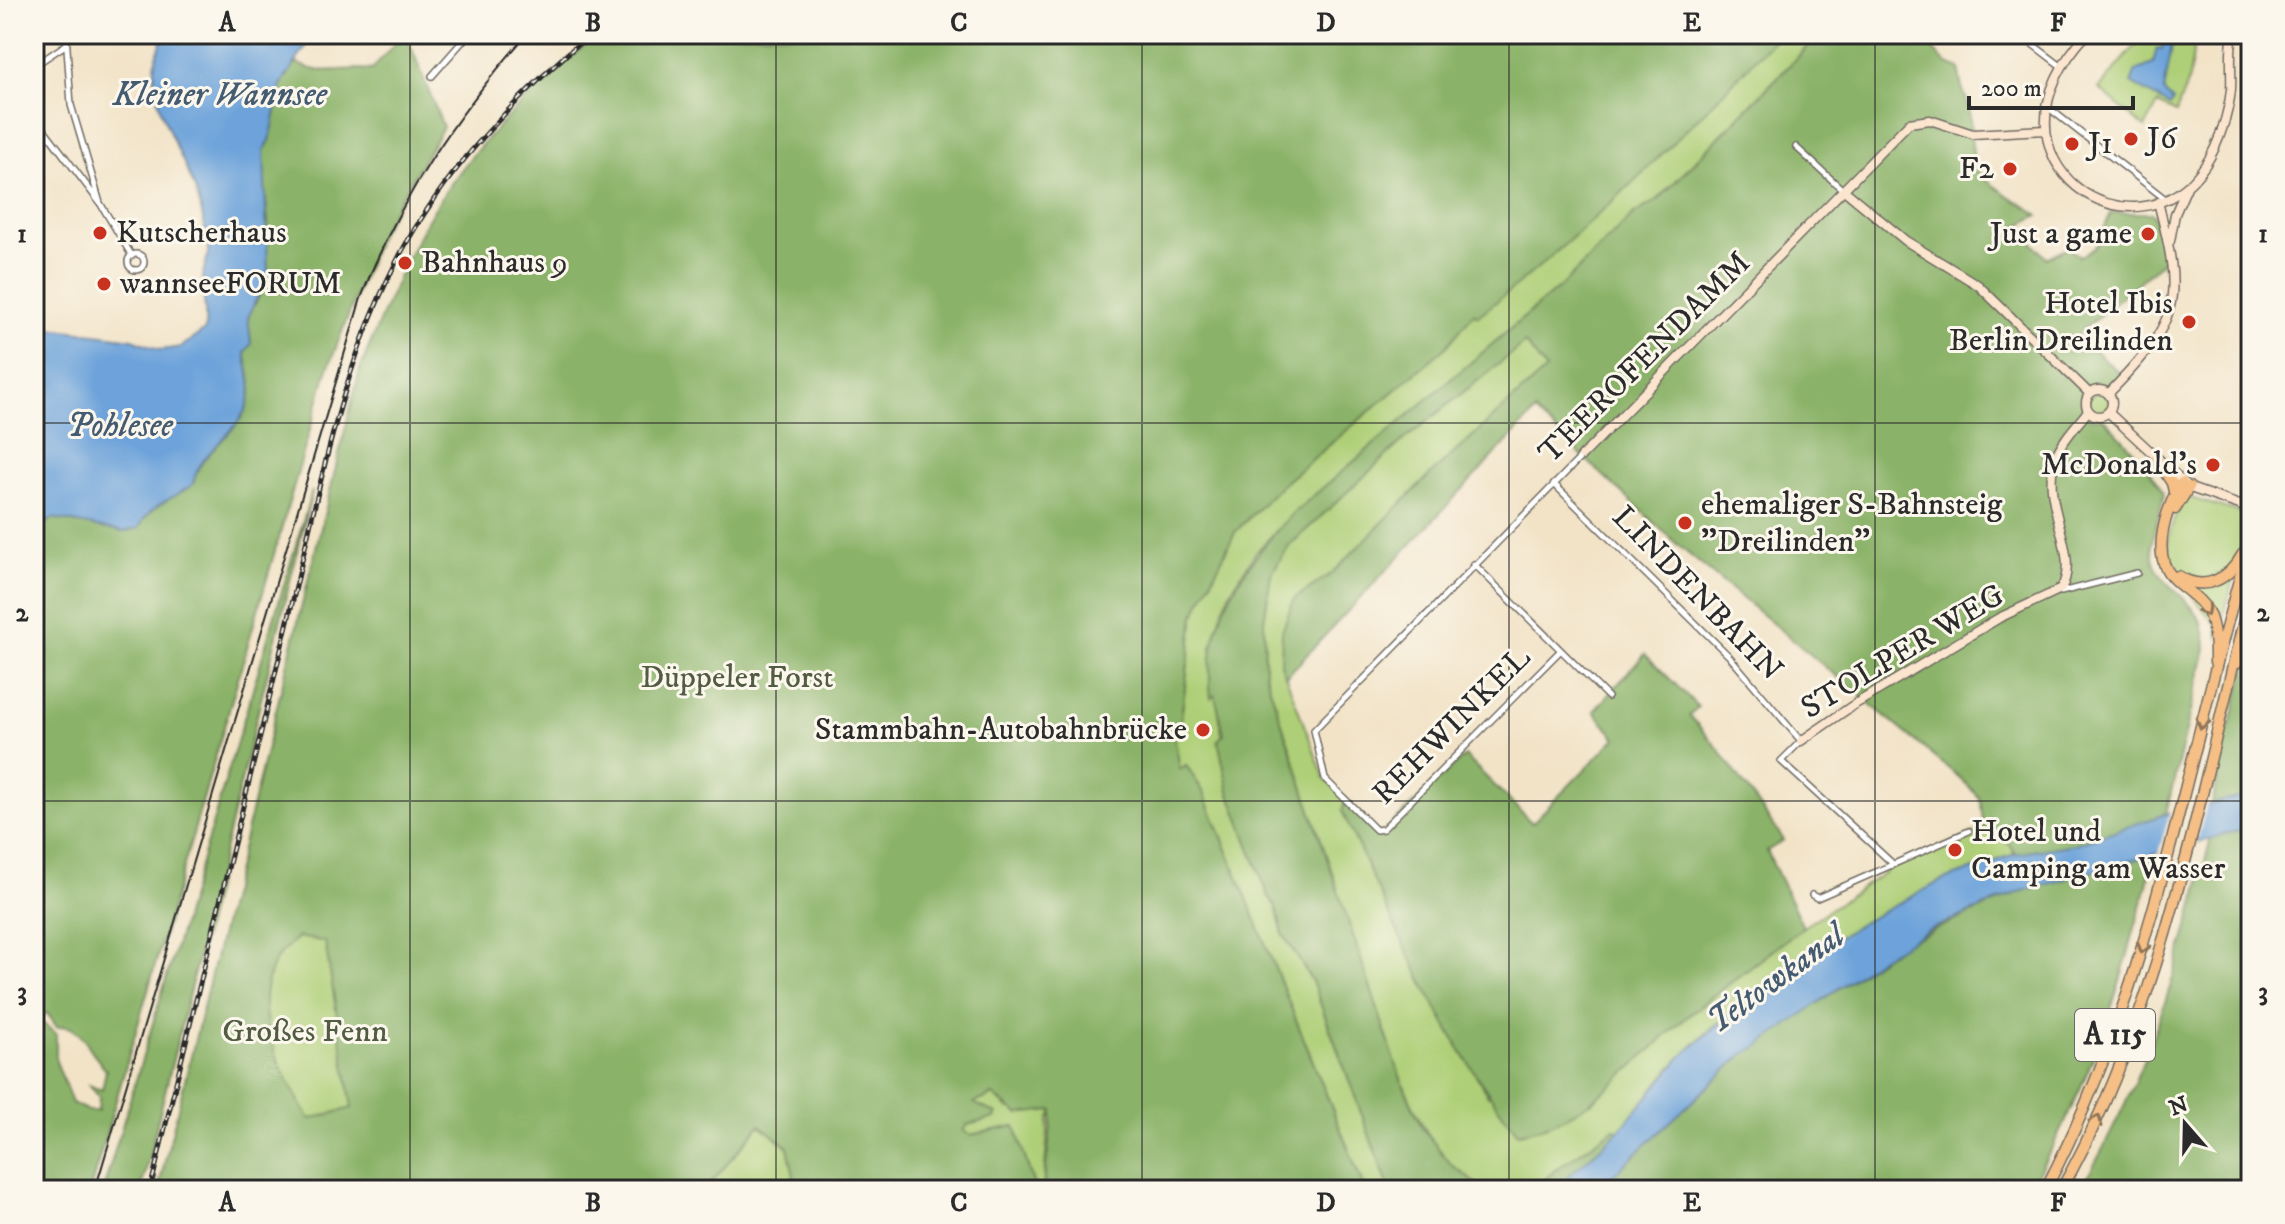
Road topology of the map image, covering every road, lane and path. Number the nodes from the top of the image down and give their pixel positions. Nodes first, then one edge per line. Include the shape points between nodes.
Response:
1 (66, 34) edge
2 (469, 34) edge
3 (2019, 34) edge
4 (2087, 34) edge
5 (2233, 34) edge
6 (65, 45) junction
7 (34, 66) edge
8 (2061, 66) junction
9 (432, 76) dead end
10 (2045, 105) junction
11 (34, 116) edge
12 (2045, 130) junction
13 (1796, 147) dead end
14 (2187, 187) junction
15 (1844, 190) junction
16 (2162, 201) junction
17 (100, 203) junction
18 (2169, 246) junction
19 (132, 256) dead end
20 (2089, 393) junction
21 (2108, 394) junction
22 (2088, 411) junction
23 (2108, 412) junction
24 (1582, 456) joint
25 (2157, 459) junction
26 (1554, 484) junction
27 (2186, 485) junction
28 (2175, 496) junction
29 (2251, 509) edge
30 (2166, 525) junction
31 (2250, 540) edge
32 (1474, 564) junction
33 (2164, 564) junction
34 (2137, 573) dead end
35 (2056, 593) junction
36 (2251, 593) edge
37 (2251, 641) edge
38 (1560, 651) junction
39 (2216, 672) junction
40 (2230, 675) junction
41 (1608, 697) dead end
42 (1801, 741) junction
43 (1376, 830) joint
44 (1969, 831) dead end
45 (1892, 863) junction
46 (1812, 895) dead end
47 (2045, 1190) edge
48 (2061, 1190) edge

1 - 6 street
2 - 9 street
3 - 8 street
4 - 8 street
5 - 14 street via 2228,109 2206,165
6 - 7 street
6 - 17 street via 71,105
8 - 10 street
10 - 12 street
10 - 16 street
11 - 17 street
12 - 15 street, TEEROFENDAMM via 1973,134 1930,120 1914,121 1896,133
12 - 16 street via 2057,164 2081,190 2119,206
13 - 15 street
14 - 16 street
14 - 18 street
15 - 20 street via 1906,241 1978,285
15 - 24 street, TEEROFENDAMM
16 - 18 street
17 - 19 street
18 - 21 street via 2174,297 2165,327
20 - 21 street
20 - 22 street
21 - 23 street
22 - 23 street via 2100,416
22 - 35 street, STOLPER WEG via 2063,443 2051,479 2067,566
23 - 25 street
24 - 26 street, TEEROFENDAMM
25 - 27 street
25 - 28 highway
26 - 32 street, TEEROFENDAMM
26 - 42 street, LINDENBAHN via 1729,656
27 - 28 highway
27 - 29 street
27 - 30 highway
28 - 30 highway
30 - 33 highway
31 - 33 highway via 2231,571 2211,583 2183,579
31 - 39 highway, A 115
32 - 38 street
32 - 43 street, TEEROFENDAMM via 1313,734 1325,779
33 -> 39 highway via 2209,615
34 - 35 street, STOLPER WEG
35 - 42 street, STOLPER WEG via 1999,618
36 - 40 highway, A 115
37 - 40 highway
38 - 41 street
38 - 43 street, REHWINKEL via 1383,829
39 -> 47 highway, A 115 via 2164,873 2104,1065
48 -> 40 highway, A 115 via 2128,1046 2179,877
42 - 45 street, STOLPER WEG via 1781,761
44 - 45 street
45 - 46 street via 1817,898

